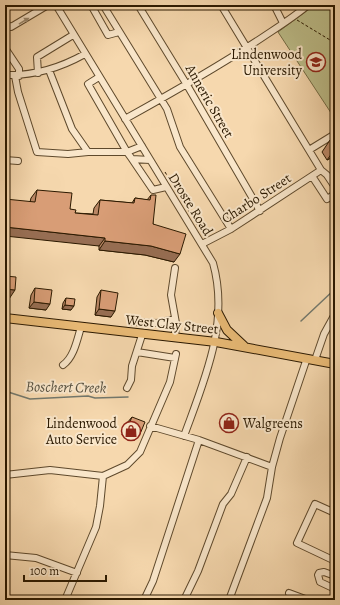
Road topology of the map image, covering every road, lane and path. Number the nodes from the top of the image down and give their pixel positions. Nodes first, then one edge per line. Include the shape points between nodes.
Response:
1 (10, 5) edge
2 (48, 5) edge
3 (56, 5) edge
4 (91, 5) edge
5 (103, 5) edge
6 (138, 5) edge
7 (221, 5) edge
8 (274, 5) edge
9 (308, 5) edge
10 (42, 7) edge
11 (5, 8) edge
12 (296, 20) dead end
13 (283, 23) junction
14 (5, 24) edge
15 (119, 32) junction
16 (73, 35) junction
17 (335, 44) edge
18 (248, 47) junction
19 (5, 48) edge
20 (85, 54) junction
21 (49, 70) junction
22 (38, 73) junction
23 (5, 75) edge
24 (17, 76) junction
25 (99, 77) junction
26 (187, 85) junction
27 (160, 99) junction
28 (114, 102) junction
29 (103, 108) junction
30 (125, 119) junction
31 (335, 134) edge
32 (142, 146) junction
33 (309, 150) junction
34 (88, 152) junction
35 (127, 152) junction
36 (132, 159) junction
37 (5, 160) edge
38 (150, 160) junction
39 (18, 161) dead end
40 (321, 170) junction
41 (312, 176) junction
42 (166, 187) junction
43 (335, 187) edge
44 (335, 194) edge
45 (260, 211) junction
46 (231, 229) junction
47 (202, 244) junction
48 (175, 268) dead end
49 (218, 314) junction
50 (335, 314) edge
51 (5, 318) edge
52 (175, 319) junction
53 (133, 322) dead end
54 (81, 327) junction
55 (142, 334) junction
56 (175, 338) junction
57 (216, 342) junction
58 (244, 346) junction
59 (137, 352) junction
60 (307, 358) junction
61 (315, 360) junction
62 (335, 364) edge
63 (63, 365) dead end
64 (127, 388) dead end
65 (150, 426) junction
66 (184, 436) junction
67 (199, 440) junction
68 (247, 457) junction
69 (272, 467) junction
70 (5, 475) edge
71 (102, 476) junction
72 (335, 513) edge
73 (5, 555) edge
74 (335, 561) edge
75 (77, 573) junction
76 (335, 576) edge
77 (335, 589) edge
78 (289, 593) dead end
79 (65, 600) edge
80 (144, 600) edge
81 (184, 600) edge
82 (229, 600) edge
83 (308, 600) edge

1 - 11 street
2 - 10 street
3 - 16 street, Droste Road
4 - 15 street via 108,35
5 - 15 street
6 - 26 street, Anneric Street
7 - 18 street
8 - 13 street
9 - 13 street
14 -> 10 street via 11,27 17,25
12 - 17 path
13 - 18 street
15 - 27 street
16 - 20 street, Droste Road
16 - 22 street via 36,58
18 - 26 street
18 - 33 street
19 - 24 street via 19,69
20 - 21 street
20 - 25 street, Droste Road
21 - 22 street
21 - 34 street via 72,129
22 - 24 street
23 - 24 street
24 - 34 street via 18,92 37,152
25 - 28 street, Droste Road
25 - 29 street via 88,84
26 - 27 street
26 - 45 street, Anneric Street
27 - 30 street
27 - 46 street via 170,116 180,147
28 - 29 street
28 - 30 street, Droste Road
29 - 35 street
30 - 32 street, Droste Road
31 - 33 street
32 - 35 street
32 - 38 street, Droste Road
33 - 40 street
34 - 35 street
35 - 36 street
36 - 38 street
36 - 42 street via 153,190
37 - 39 street
38 - 42 street, Droste Road
40 - 41 street, Charbo Street
40 - 43 street
41 - 44 street via 327,199
41 - 45 street, Charbo Street
42 - 47 street, Droste Road
45 - 46 street, Charbo Street
46 - 47 street, Charbo Street
47 - 49 street, Droste Road via 213,263 217,278
48 - 52 street via 171,295
49 - 57 street, Droste Road
49 - 58 main road via 227,330
50 - 61 street via 324,334
51 - 54 main road, West Clay Street
52 - 53 street via 157,323
52 - 56 street
54 - 55 main road, West Clay Street
54 - 63 street via 72,354
55 - 56 main road, West Clay Street
55 - 59 street
56 - 57 main road, West Clay Street
57 - 58 main road, West Clay Street
57 - 66 street, Droste Road
58 - 60 main road, West Clay Street
59 - 64 street
59 - 65 street via 176,356 170,382
60 - 61 main road, West Clay Street
60 - 69 street
61 - 62 main road, West Clay Street
65 - 66 street
65 - 71 street via 140,452 134,459 127,465
66 - 67 street
67 - 68 street
67 - 80 street via 153,581
68 - 69 street
68 - 81 street via 231,494 223,504
69 - 82 street via 267,498
70 - 71 street via 50,470
71 - 75 street via 96,527
72 - 74 street via 315,504 297,543
73 - 75 street via 36,558
75 - 79 street
76 - 77 street via 324,572 318,575 320,582
78 - 83 street

